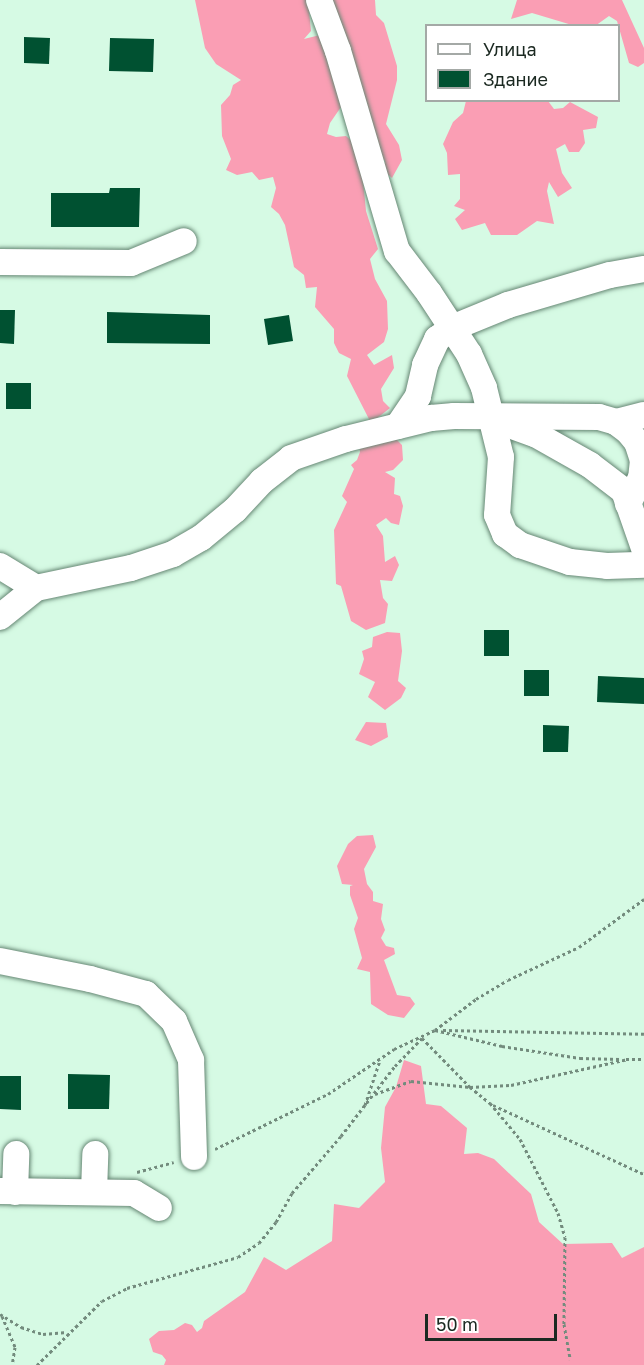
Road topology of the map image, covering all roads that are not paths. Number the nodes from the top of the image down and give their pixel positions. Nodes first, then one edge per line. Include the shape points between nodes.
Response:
1 (319, 0) edge
2 (184, 241) dead end
3 (0, 262) edge
4 (644, 269) edge
5 (452, 328) junction
6 (644, 415) edge
7 (492, 418) junction
8 (615, 422) junction
9 (398, 426) junction
10 (628, 504) junction
11 (644, 548) edge
12 (644, 565) edge
13 (0, 566) edge
14 (36, 588) junction
15 (0, 617) edge
16 (0, 961) edge
17 (16, 1154) dead end
18 (95, 1154) dead end
19 (194, 1157) road end
20 (8, 1192) edge
21 (94, 1192) junction
22 (159, 1208) dead end

1 - 5 street via 338,51 397,251
2 - 3 street via 131,263
4 - 5 street via 508,305
5 - 7 street via 469,354
5 - 9 street via 436,339 418,396
6 - 8 street
7 - 8 street via 599,417
7 - 9 street via 454,416
7 - 10 street via 535,434 590,465 624,491
7 - 12 street via 501,457 497,515 505,534 520,545 570,562
8 - 10 street via 637,442 643,460 641,478
9 - 14 street via 291,458 235,510 173,554 131,568
10 - 11 street
13 - 14 street
14 - 15 street
16 - 19 street via 90,978 146,994 174,1021 191,1059
17 - 20 street
18 - 21 street
20 - 21 street
21 - 22 street via 134,1193

